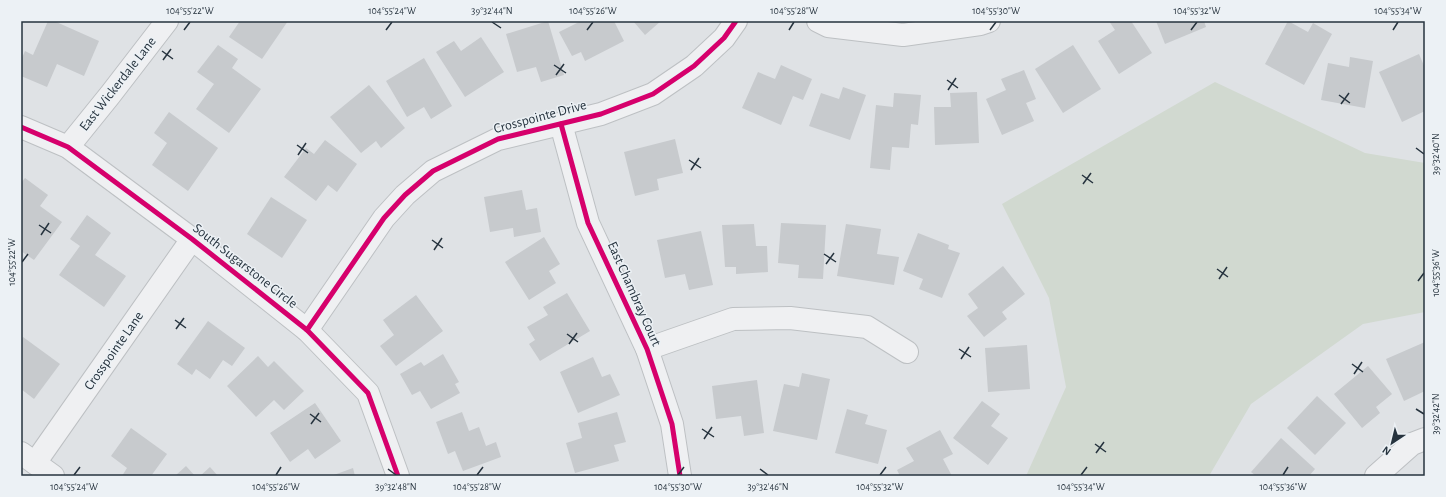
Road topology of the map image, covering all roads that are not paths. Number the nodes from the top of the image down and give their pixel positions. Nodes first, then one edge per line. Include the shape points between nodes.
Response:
1 (167, 21) edge
2 (736, 21) edge
3 (818, 21) edge
4 (989, 21) edge
5 (561, 124) junction
6 (21, 127) edge
7 (68, 147) junction
8 (192, 239) junction
9 (307, 330) junction
10 (646, 349) junction
11 (907, 352) dead end
12 (1425, 439) edge
13 (28, 458) edge
14 (53, 476) edge
15 (398, 476) edge
16 (680, 476) edge
17 (1376, 476) edge

1 - 7 street, East Wickerdale Lane
2 - 5 street, Crosspointe Drive via 724,38 694,66 653,94 601,114
3 - 4 street via 828,26 903,35
5 - 9 street, Crosspointe Drive via 498,139 433,171 405,194 384,218
5 - 10 street, East Chambray Court via 588,223
6 - 7 street, South Sugarstone Circle
7 - 8 street, South Sugarstone Circle
8 - 9 street, South Sugarstone Circle
8 - 13 street, Crosspointe Lane
9 - 15 street, South Sugarstone Circle via 368,393
10 - 11 street via 733,319 790,318 867,327
10 - 16 street, East Chambray Court via 672,424
12 - 17 street via 1412,444
13 - 14 street

